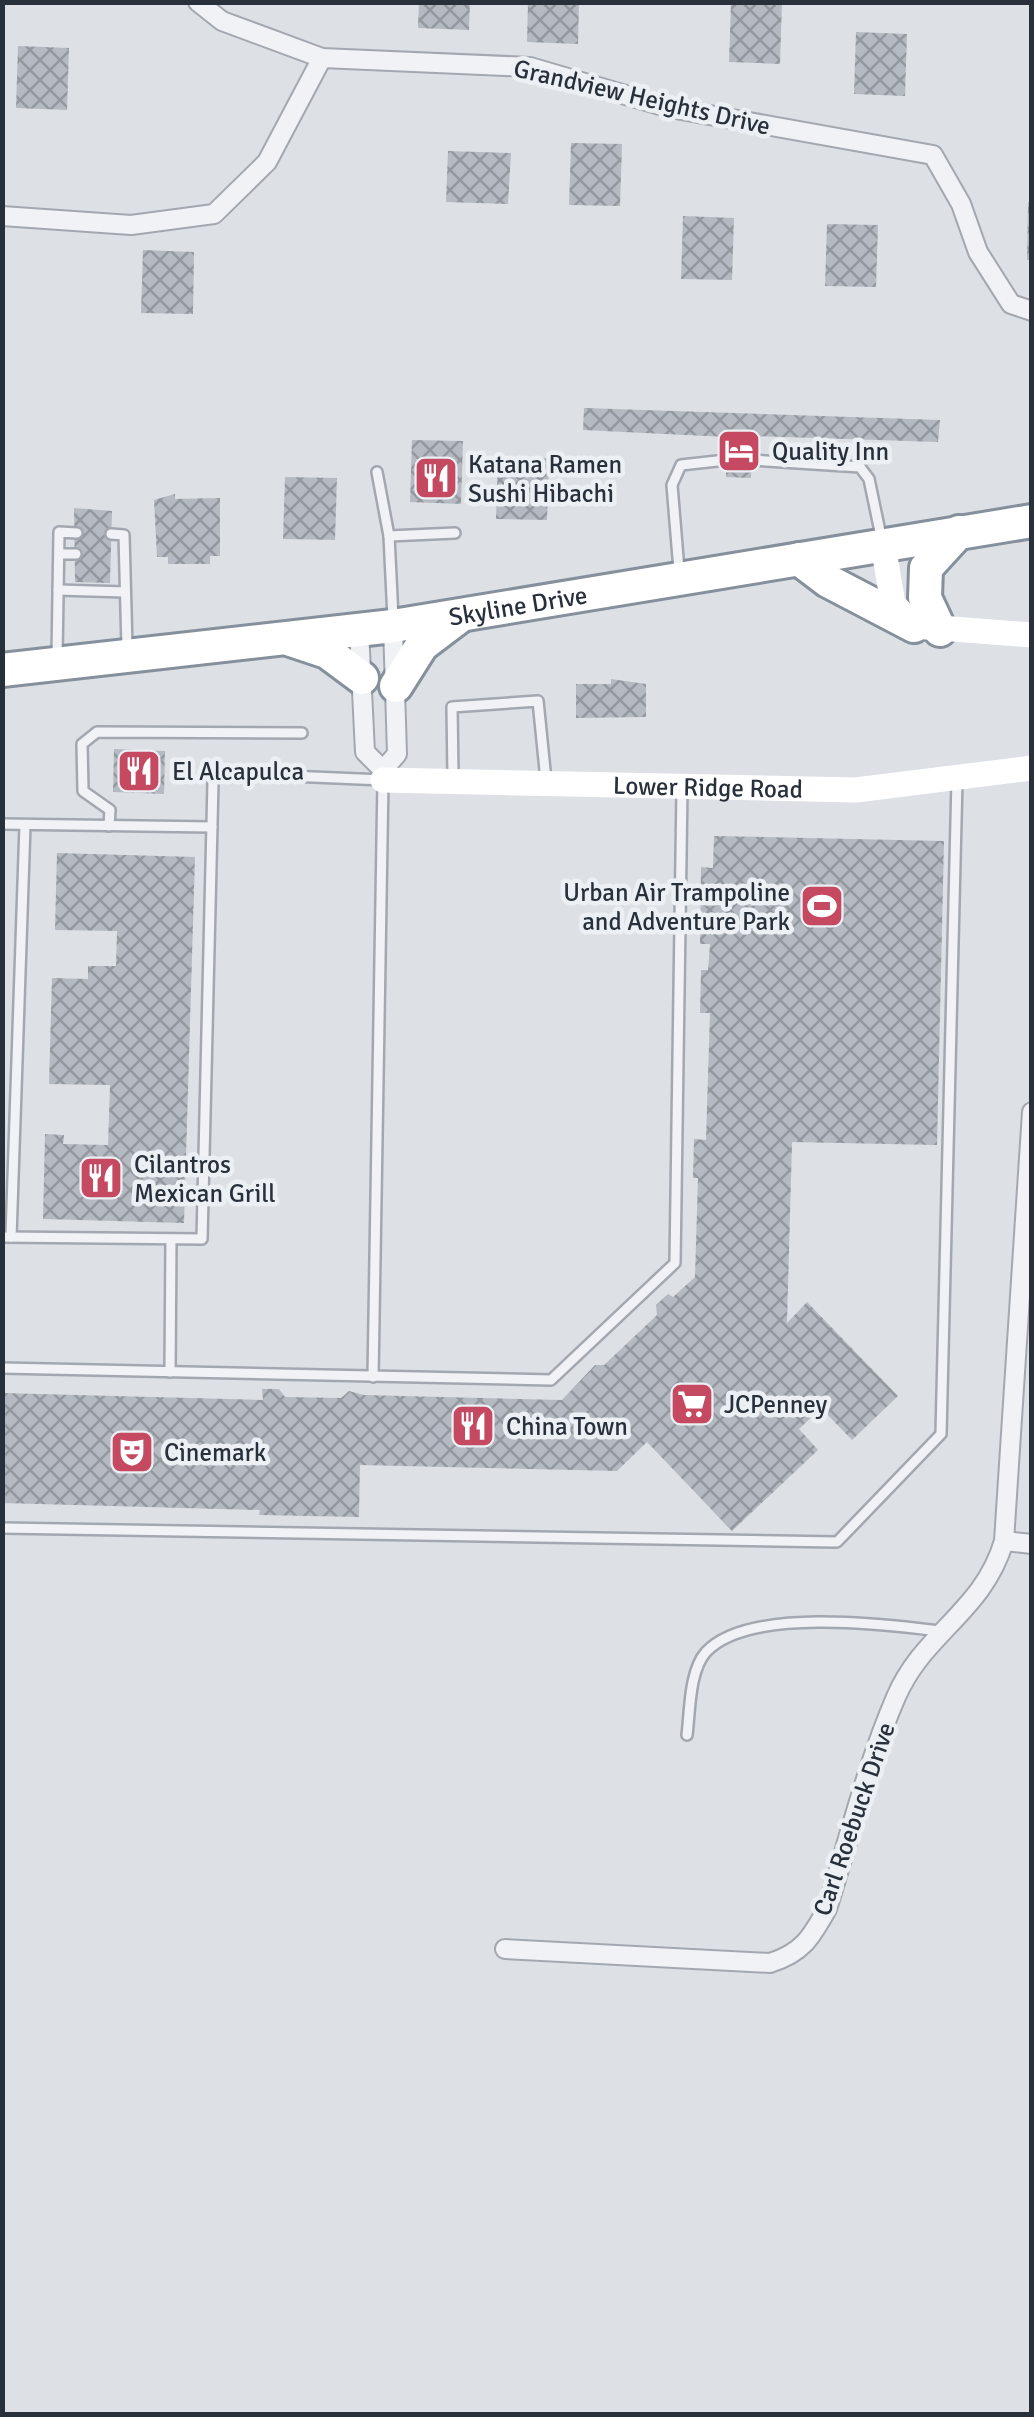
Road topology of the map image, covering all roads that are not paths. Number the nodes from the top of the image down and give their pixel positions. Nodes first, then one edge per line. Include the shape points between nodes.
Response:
1 (198, 2) edge
2 (322, 58) junction
3 (2, 216) edge
4 (1032, 311) edge
5 (726, 460) dead end
6 (752, 460) dead end
7 (377, 472) dead end
8 (1032, 521) edge
9 (960, 532) junction
10 (77, 533) dead end
11 (455, 533) dead end
12 (111, 534) dead end
13 (389, 536) junction
14 (883, 545) junction
15 (58, 554) junction
16 (76, 554) dead end
17 (110, 556) dead end
18 (124, 556) junction
19 (799, 559) junction
20 (680, 578) junction
21 (58, 590) junction
22 (125, 592) junction
23 (465, 612) junction
24 (393, 626) junction
25 (927, 628) junction
26 (358, 630) junction
27 (1032, 635) edge
28 (287, 638) junction
29 (127, 656) junction
30 (56, 664) junction
31 (2, 670) edge
32 (362, 678) junction
33 (396, 686) junction
34 (302, 733) dead end
35 (1032, 768) edge
36 (383, 775) junction
37 (957, 778) junction
38 (454, 779) junction
39 (546, 782) junction
40 (682, 785) junction
41 (2, 824) edge
42 (25, 825) junction
43 (109, 826) junction
44 (212, 827) junction
45 (1032, 1112) edge
46 (7, 1237) edge
47 (171, 1240) junction
48 (2, 1368) edge
49 (170, 1372) junction
50 (374, 1377) junction
51 (2, 1528) edge
52 (1004, 1542) junction
53 (1032, 1544) edge
54 (940, 1631) junction
55 (687, 1735) dead end
56 (505, 1949) dead end

1 - 2 street via 222,21
2 - 3 street via 267,162 214,214 131,224
2 - 4 street, Grandview Heights Drive via 530,67 670,108 933,155 978,252 1011,304
5 - 20 lane via 681,465 672,485
6 - 14 lane via 860,467 869,479
7 - 13 lane
8 - 9 highway, Skyline Drive
9 - 14 highway, Skyline Drive
9 - 25 highway via 926,568
10 - 15 lane via 59,532
11 - 13 lane
12 - 18 lane via 124,535
13 - 24 lane
14 - 19 highway, Skyline Drive
14 - 25 street via 893,604
15 - 16 lane
15 - 21 lane
17 - 18 lane
18 - 22 lane
19 - 20 highway, Skyline Drive
19 - 25 highway via 828,581
20 - 23 highway, Skyline Drive
21 - 22 lane
21 - 30 lane
22 - 29 lane
23 - 24 highway, Skyline Drive
23 - 33 highway via 422,645
24 - 26 highway, Skyline Drive
24 - 33 street
25 - 27 street
26 - 28 highway, Skyline Drive
26 - 32 street
28 - 29 highway, Skyline Drive
28 - 32 highway via 327,652
29 - 30 highway, Skyline Drive
30 - 31 highway, Skyline Drive
32 - 36 street via 365,752
33 - 36 street via 397,754
34 - 43 lane via 97,732 82,744 84,791 110,810
35 - 37 street, Lower Ridge Road
36 - 38 street, Lower Ridge Road
36 - 44 lane via 219,774 212,782
36 - 50 lane
37 - 40 street, Lower Ridge Road via 856,790
37 - 51 lane via 941,1434 837,1542
38 - 39 street, Lower Ridge Road
38 - 39 lane via 452,707 538,701
39 - 40 street, Lower Ridge Road
40 - 50 lane via 672,1268 551,1380
41 - 42 lane
42 - 43 lane
42 - 46 lane
43 - 44 lane
44 - 47 lane via 203,1238
45 - 52 street, Carl Roebuck Drive
46 - 47 lane
47 - 49 lane
48 - 49 lane
49 - 50 lane
52 - 53 street
52 - 54 street, Carl Roebuck Drive via 982,1593
54 - 55 lane via 794,1624 728,1636 704,1654
54 - 56 street, Carl Roebuck Drive via 896,1695 827,1909 796,1954 770,1964

